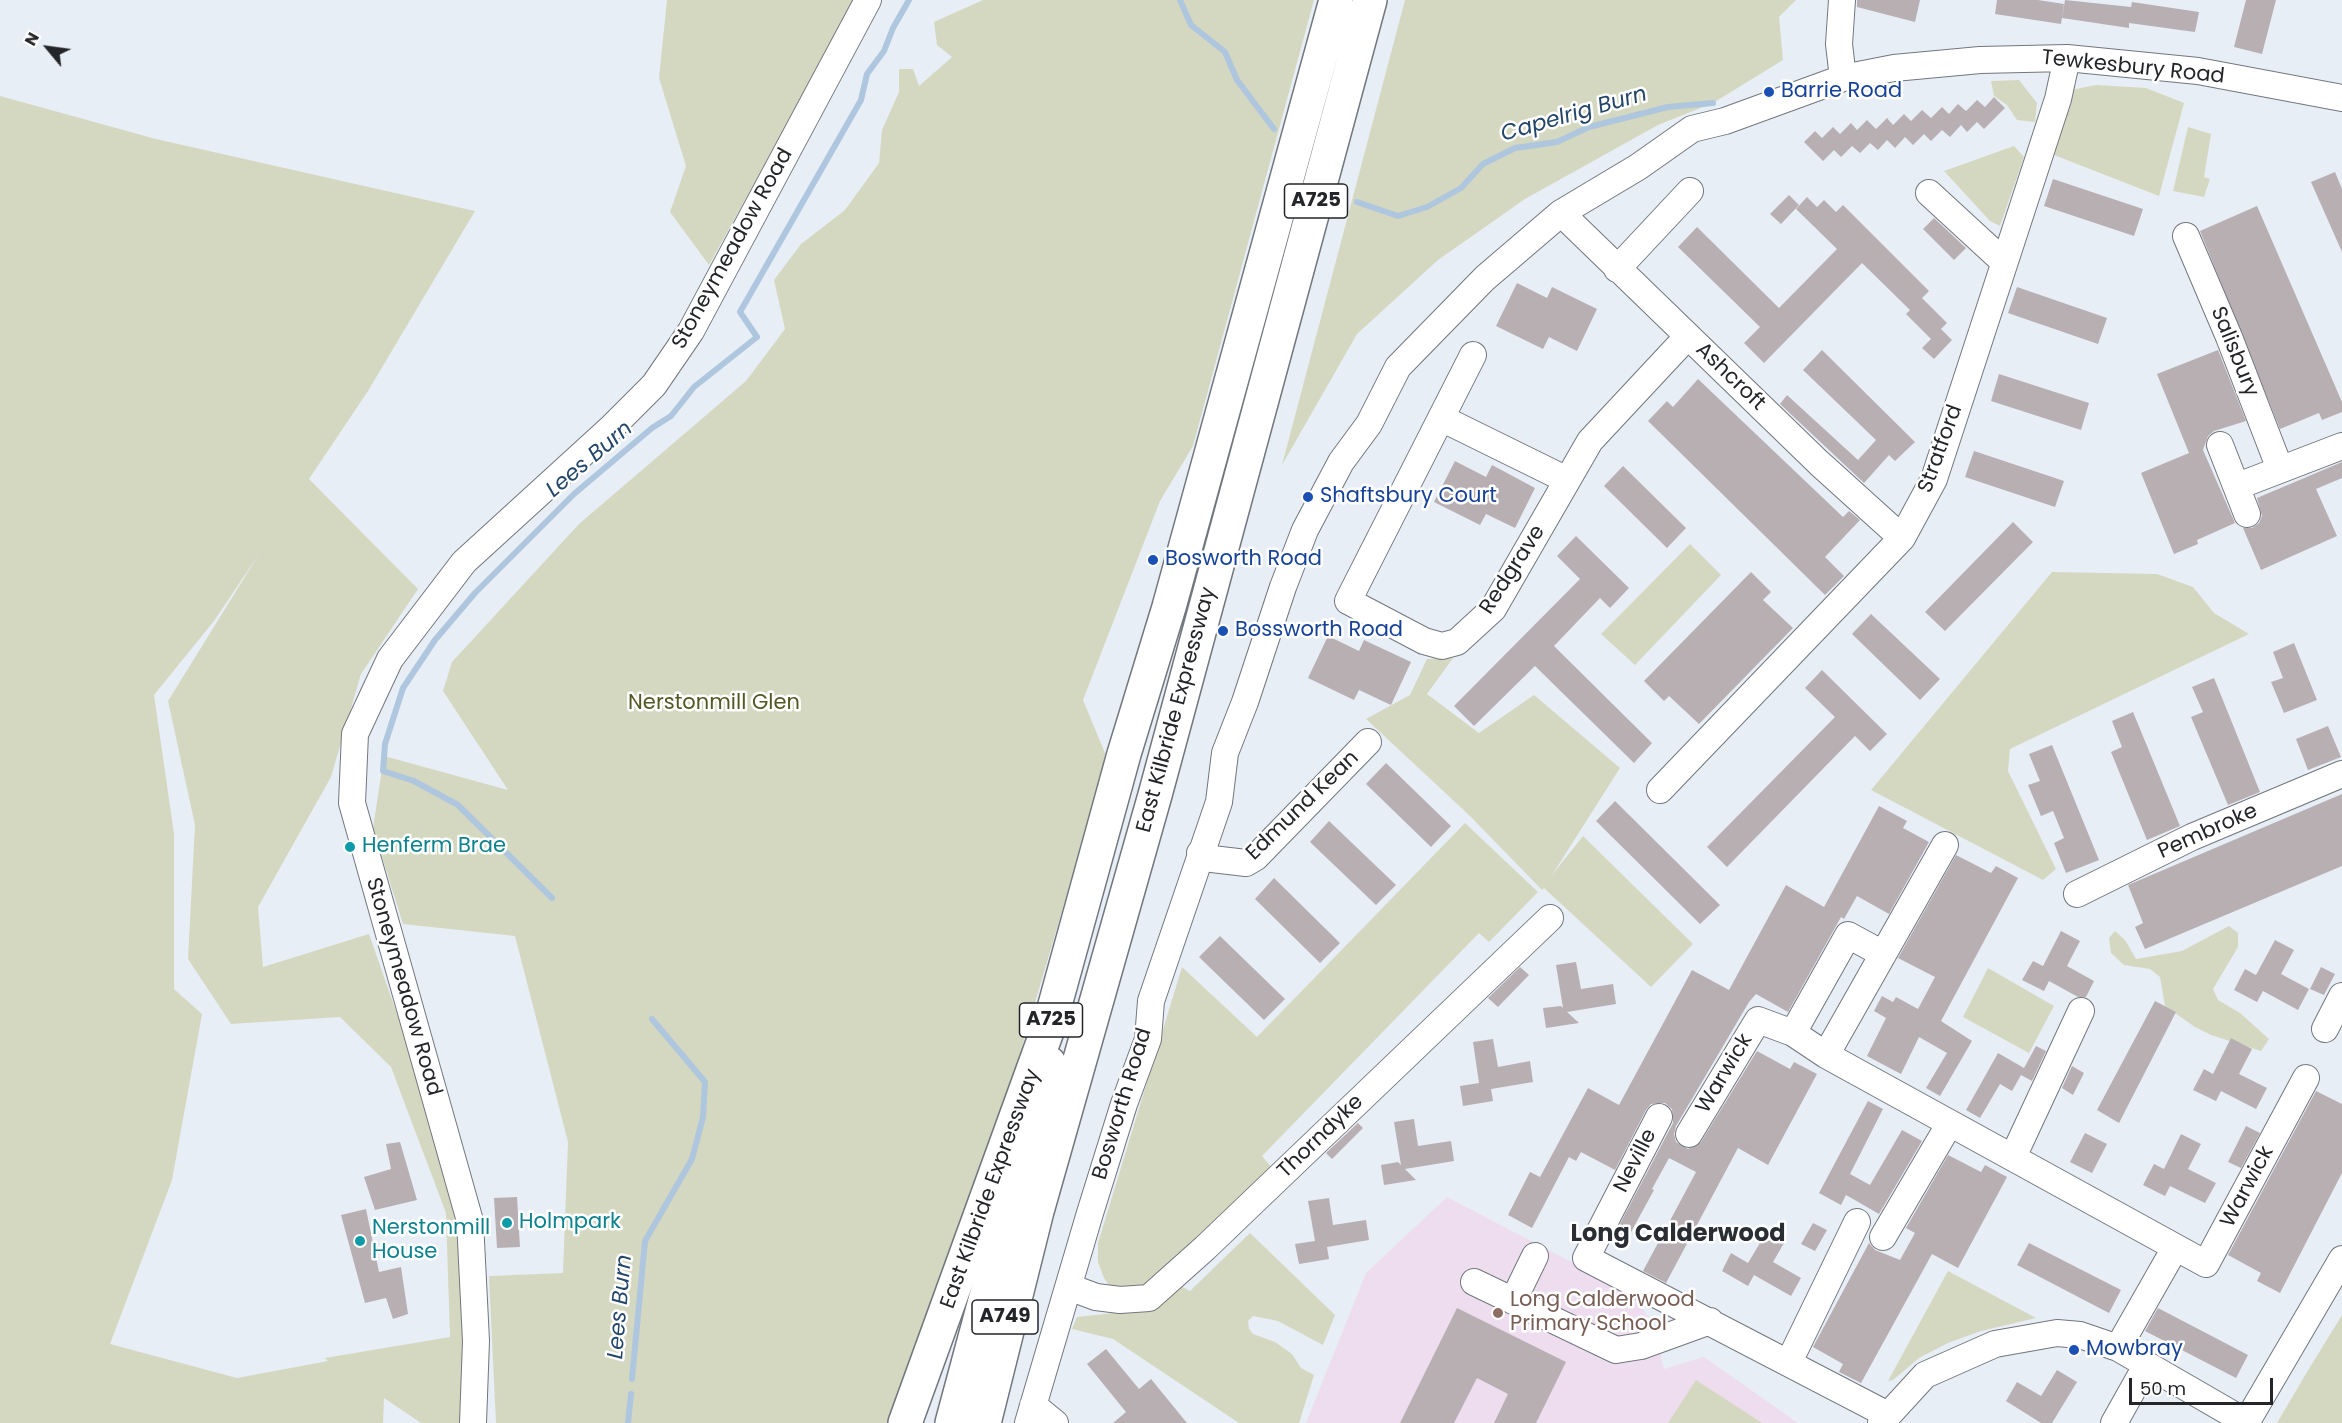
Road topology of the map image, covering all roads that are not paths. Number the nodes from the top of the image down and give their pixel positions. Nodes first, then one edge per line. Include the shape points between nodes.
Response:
1 (868, 0) edge
2 (1336, 0) edge
3 (1370, 0) edge
4 (1842, 0) edge
5 (2067, 58) junction
6 (1843, 78) junction
7 (2342, 98) edge
8 (1690, 191) dead end
9 (1929, 193) dead end
10 (1561, 213) junction
11 (2186, 236) dead end
12 (2004, 262) junction
13 (1617, 269) junction
14 (1688, 336) junction
15 (1473, 355) dead end
16 (1442, 418) junction
17 (2220, 445) dead end
18 (2342, 446) edge
19 (2280, 469) junction
20 (1567, 480) junction
21 (2238, 486) junction
22 (2247, 514) dead end
23 (1902, 538) junction
24 (1169, 607) junction
25 (1368, 742) dead end
26 (2342, 774) edge
27 (1660, 790) dead end
28 (1945, 845) dead end
29 (1200, 853) junction
30 (2077, 894) dead end
31 (1550, 918) dead end
32 (1883, 954) junction
33 (2342, 996) edge
34 (2080, 1011) dead end
35 (2325, 1029) dead end
36 (1793, 1033) junction
37 (1826, 1054) junction
38 (2306, 1078) dead end
39 (1659, 1117) dead end
40 (1950, 1123) junction
41 (1689, 1134) dead end
42 (2013, 1156) junction
43 (1037, 1211) junction
44 (1857, 1222) dead end
45 (1883, 1237) dead end
46 (2175, 1248) junction
47 (1535, 1256) dead end
48 (2342, 1259) edge
49 (1474, 1282) dead end
50 (1070, 1287) junction
51 (1513, 1301) junction
52 (1710, 1321) junction
53 (2118, 1348) junction
54 (1789, 1362) junction
55 (2146, 1366) junction
56 (1030, 1414) edge
57 (1883, 1418) edge
58 (473, 1423) edge
59 (905, 1423) edge
60 (952, 1423) edge
61 (974, 1423) edge
62 (984, 1423) edge
63 (1055, 1423) edge
64 (2114, 1423) edge
65 (2246, 1423) edge

1 - 58 street, Stoneymeadow Road via 685,340 654,385 464,562 390,659 355,734 352,803 470,1221 476,1341
2 - 24 main road, East Kilbride Expressway / A725
3 - 43 main road, East Kilbride Expressway / A725 via 1155,795
4 - 6 street via 1839,44
5 - 6 street, Tewkesbury Road via 1980,60 1894,68
5 - 7 street, Tewkesbury Road via 2198,71
5 - 12 street, Stratford via 2058,99
6 - 10 street, Tewkesbury Road via 1692,129
8 - 13 street
9 - 12 street
10 - 13 street, Ashcroft
10 - 29 street, Bosworth Road via 1485,278 1398,367 1369,424 1341,462 1305,530 1283,587 1226,753 1219,802
11 - 19 street, Salisbury
12 - 23 street, Stratford via 1934,479
13 - 14 street, Ashcroft
14 - 20 street, Redgrave via 1590,441
14 - 23 street, Ashcroft
15 - 16 street
16 - 20 street
16 - 20 street, Redgrave via 1348,601 1424,641 1442,646 1457,642 1493,609
17 - 21 street
18 - 19 street
19 - 21 street
21 - 22 street
23 - 27 street, Stratford
24 - 59 main road, East Kilbride Expressway / A725 via 1050,1023
24 - 60 main road, East Kilbride Expressway / A749 via 1135,757
25 - 29 street, Edmund Kean via 1246,864 1212,859
26 - 30 street, Pembroke via 2192,837
28 - 32 street
29 - 50 street, Bosworth Road via 1151,1001 1148,1039 1124,1104
31 - 50 street, Thorndyke via 1149,1298 1096,1297
32 - 36 street via 1848,935
32 - 37 street
33 - 35 street
34 - 42 street
36 - 37 street, Warwick
36 - 41 street, Warwick via 1758,1020
37 - 40 street, Warwick
38 - 46 street, Warwick via 2206,1264
39 - 52 street, Neville via 1586,1258
40 - 42 street, Warwick
40 - 45 street
42 - 46 street, Warwick
43 - 61 main road, East Kilbride Expressway / A749
43 - 62 main road, East Kilbride Expressway / A725
44 - 54 street
46 - 53 street
47 - 51 street
48 - 65 street
49 - 51 street
50 - 56 street, Bosworth Road
51 - 52 street via 1616,1350 1641,1346
52 - 54 street, Neville
53 - 55 street
53 - 57 street via 2080,1335 2057,1333 1995,1344 1925,1375
54 - 57 street, Neville
55 - 64 street
55 - 65 street
56 - 63 street

